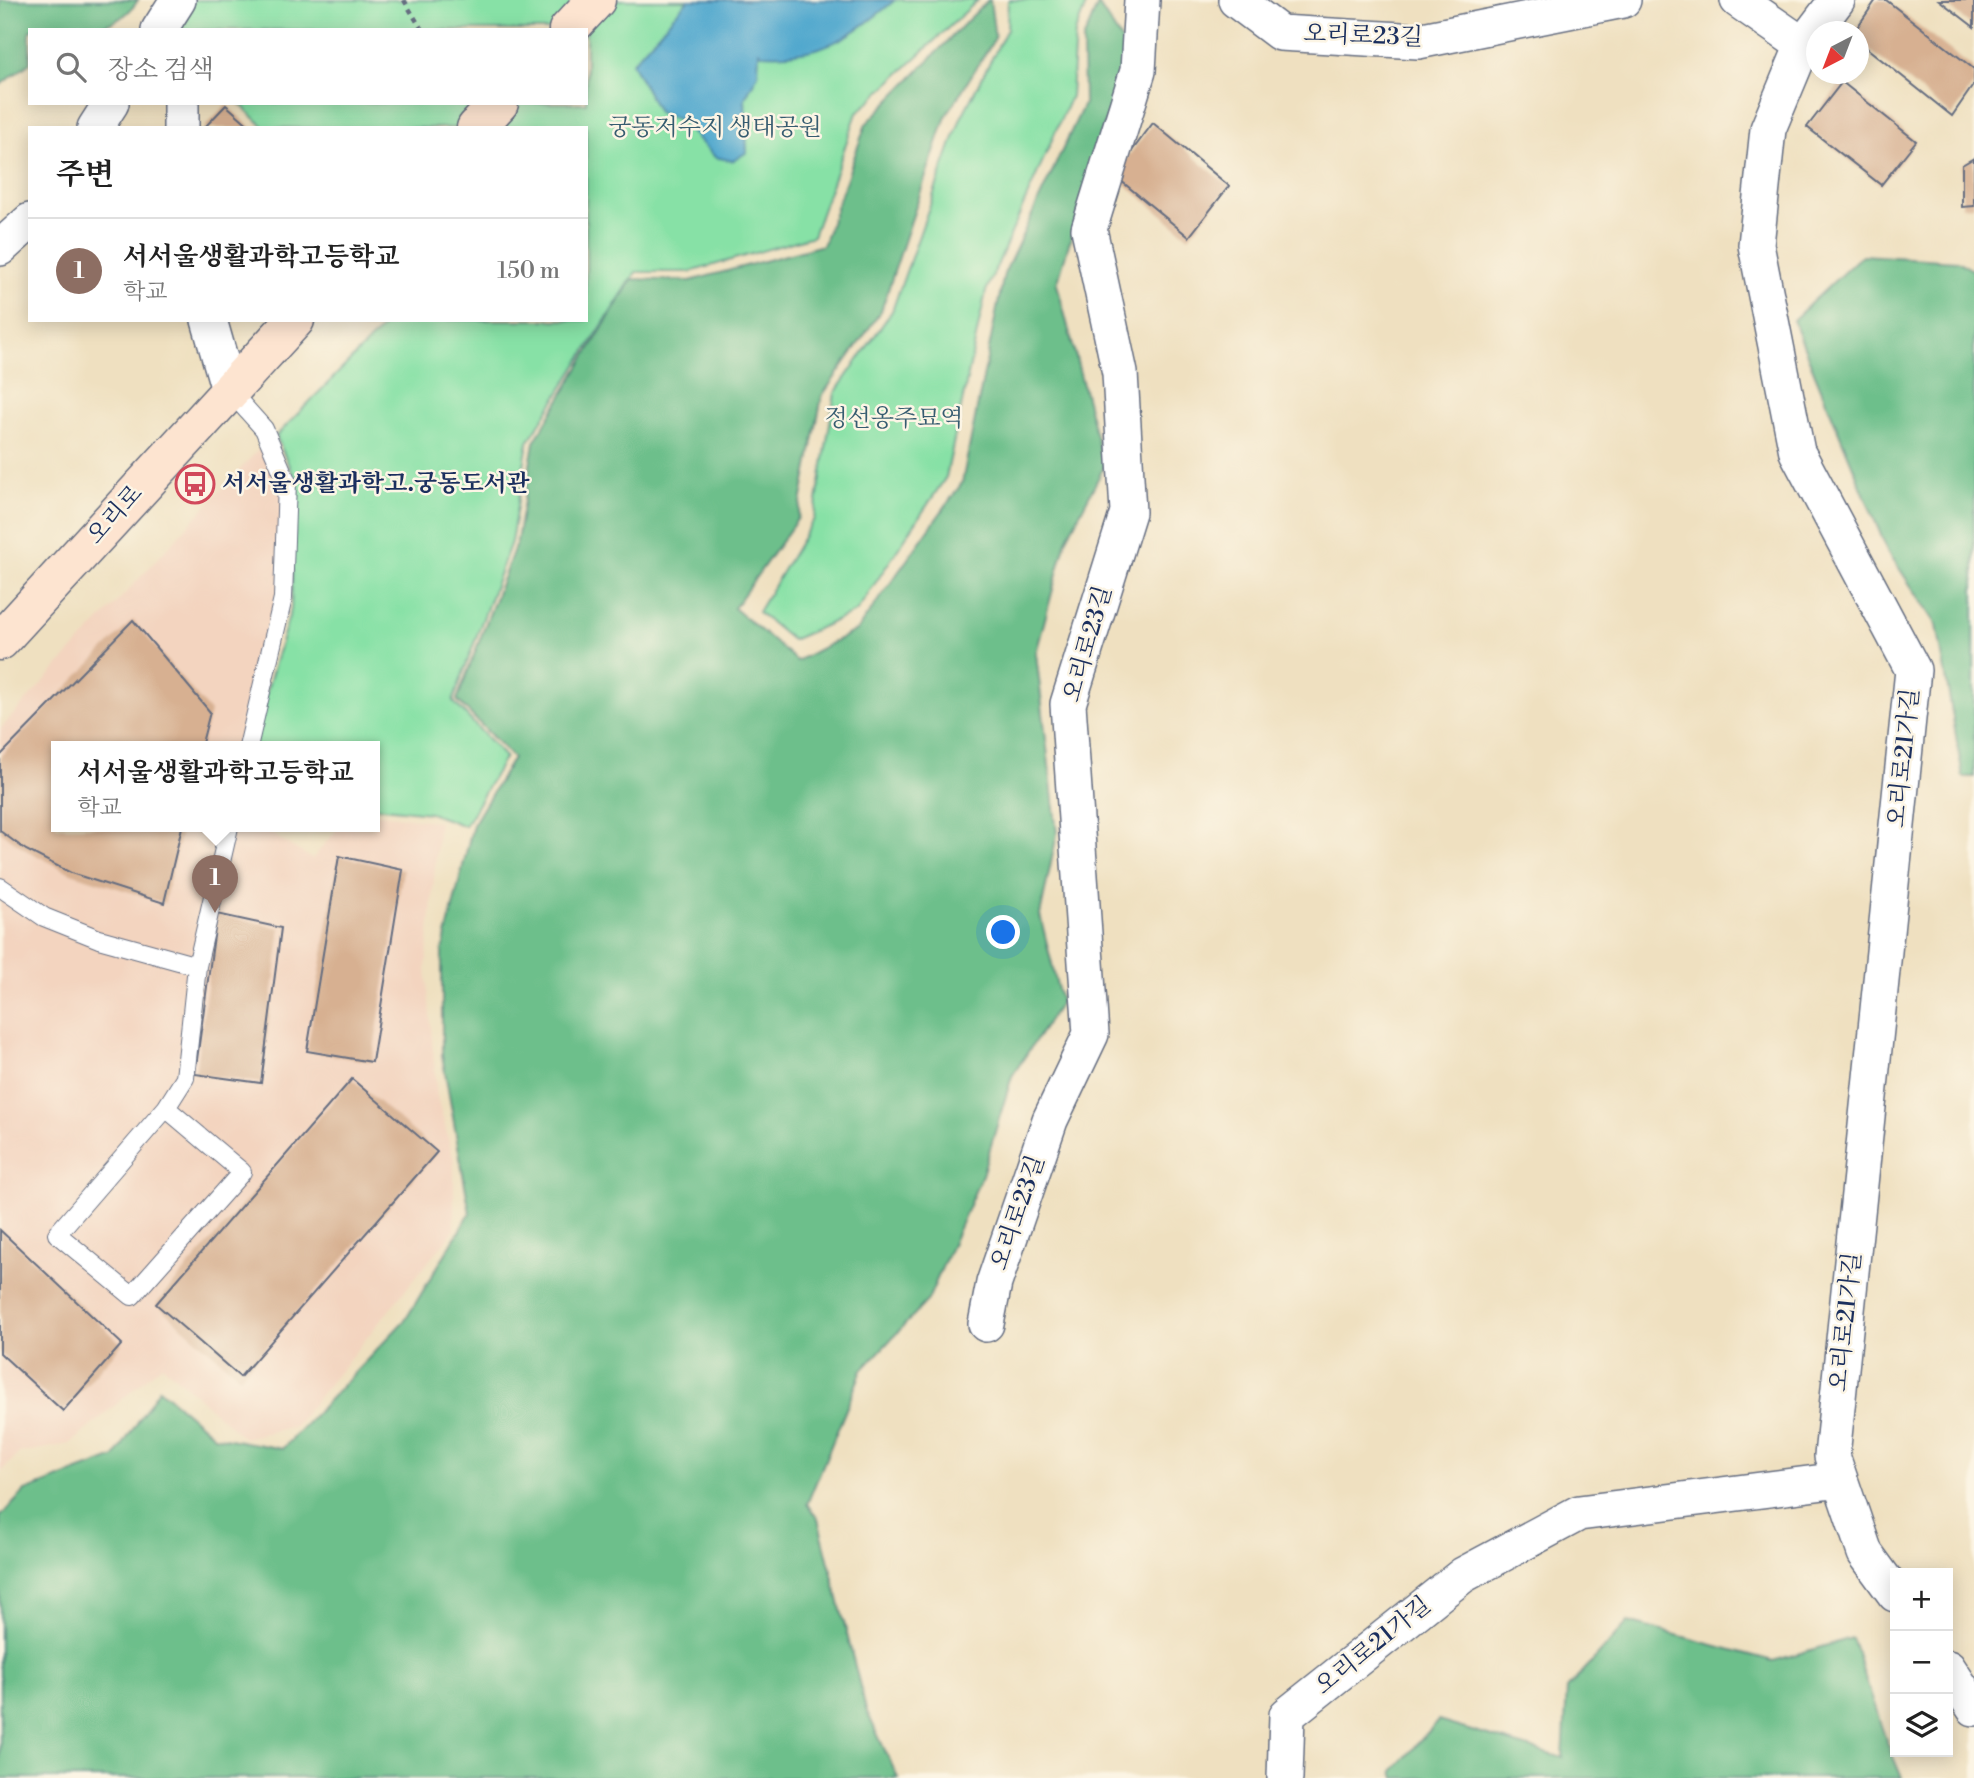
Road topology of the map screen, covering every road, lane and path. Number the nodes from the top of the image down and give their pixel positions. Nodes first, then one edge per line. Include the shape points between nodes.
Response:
1 (178, 0) edge
2 (404, 0) edge
3 (596, 0) edge
4 (1142, 0) edge
5 (1236, 0) edge
6 (1623, 0) edge
7 (1738, 0) edge
8 (1837, 0) edge
9 (160, 28) edge
10 (421, 28) edge
11 (570, 28) edge
12 (1803, 45) junction
13 (110, 105) edge
14 (181, 105) edge
15 (497, 105) edge
16 (95, 126) edge
17 (181, 126) edge
18 (478, 126) edge
19 (28, 223) edge
20 (0, 248) edge
21 (210, 322) edge
22 (293, 322) edge
23 (229, 390) junction
24 (0, 641) edge
25 (249, 741) edge
26 (228, 832) edge
27 (0, 887) edge
28 (197, 966) junction
29 (166, 1108) junction
30 (986, 1324) dead end
31 (1840, 1480) junction
32 (1890, 1587) edge
33 (1953, 1676) edge
34 (1974, 1707) edge
35 (1285, 1778) edge

1 - 9 street
2 - 10 path
3 - 11 main road
4 - 30 street, 오리로23길 via 1138,71 1089,229 1120,373 1128,512 1068,704 1091,1034 1050,1120 994,1283
5 - 6 street, 오리로23길 via 1280,33 1418,41
7 - 12 street
8 - 12 street, 오리로21가길
12 - 31 street, 오리로21가길 via 1768,129 1756,245 1797,452 1913,670 1832,1455
13 - 16 street
14 - 17 street
15 - 18 main road
19 - 20 street
21 - 23 street
22 - 23 main road, 오리로
23 - 24 main road, 오리로
23 - 25 lane via 264,429 287,482 283,598
26 - 28 lane
27 - 28 lane via 44,918 99,940
28 - 29 lane via 184,1078
29 - 29 lane via 57,1234 132,1296 242,1172
31 - 32 street, 오리로21가길 via 1866,1553
31 - 35 street, 오리로21가길 via 1578,1513 1462,1575 1287,1715
33 - 34 street

